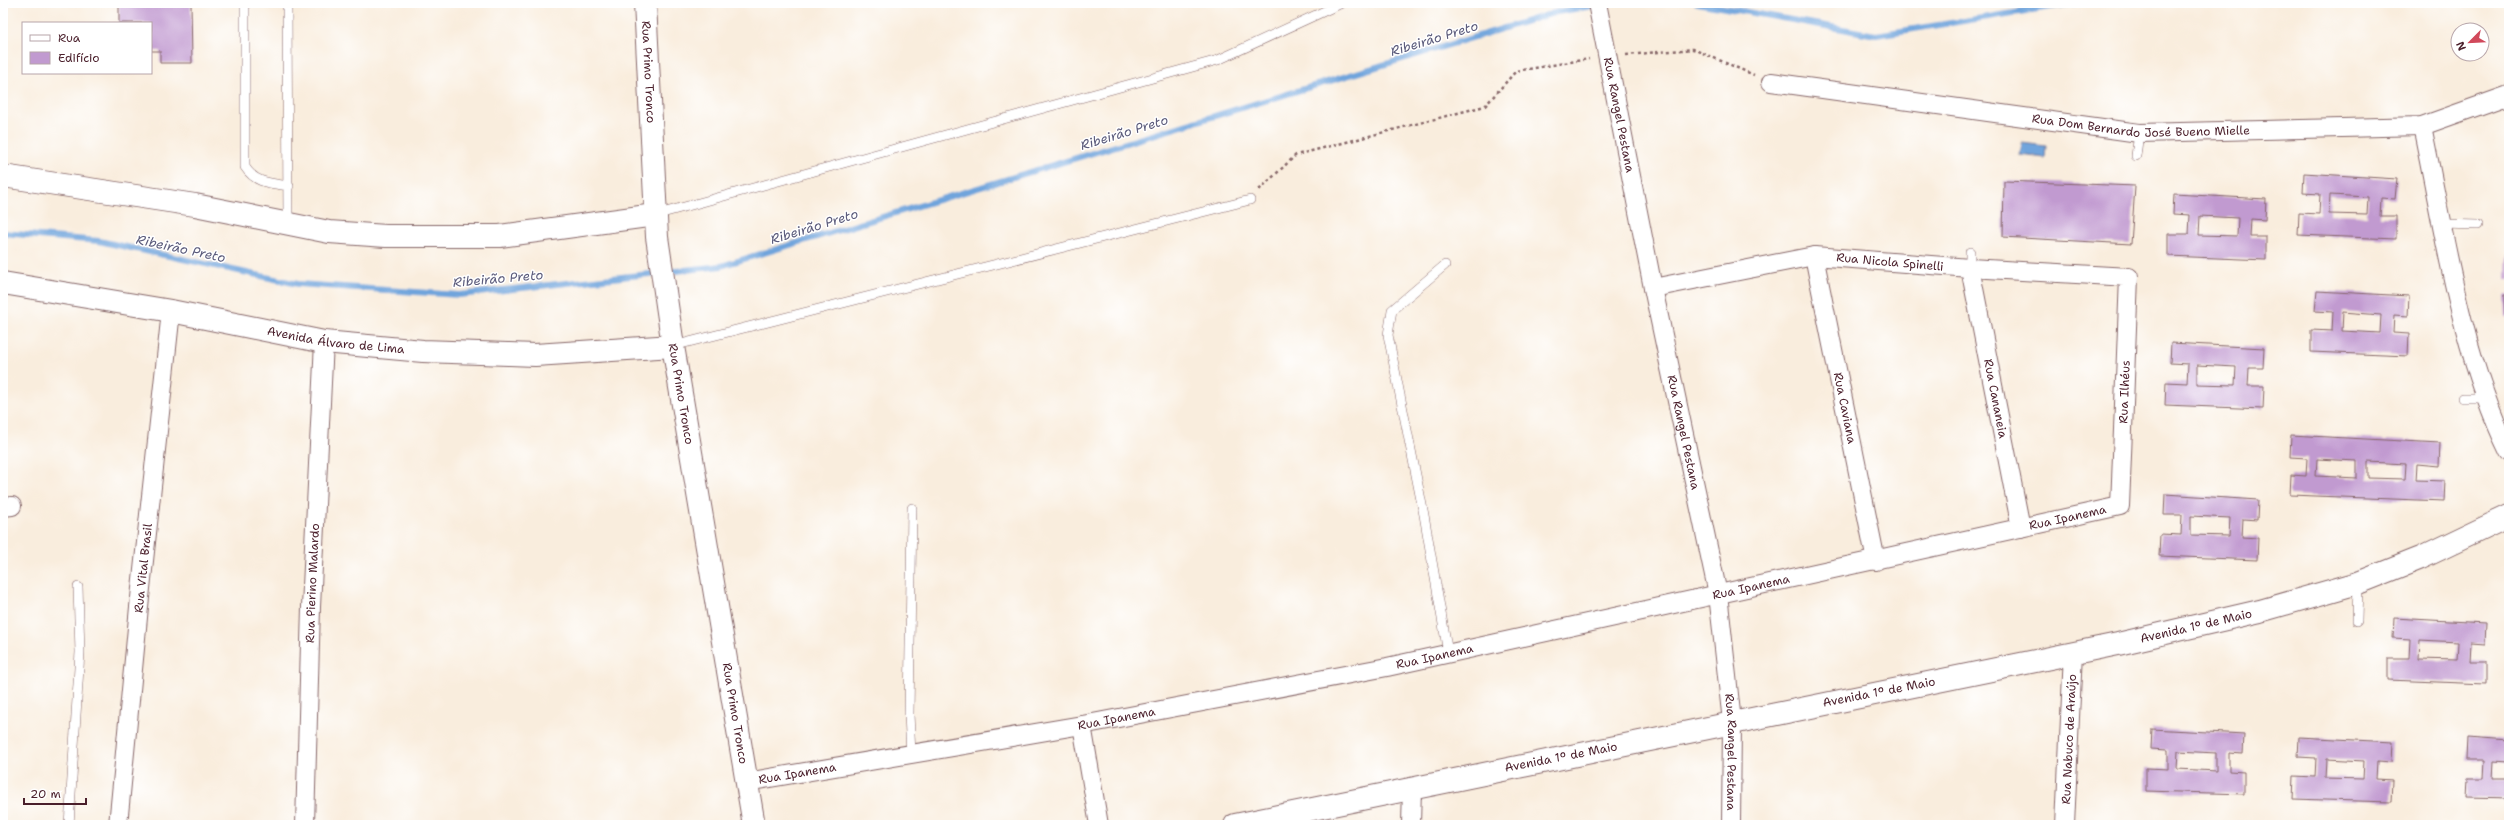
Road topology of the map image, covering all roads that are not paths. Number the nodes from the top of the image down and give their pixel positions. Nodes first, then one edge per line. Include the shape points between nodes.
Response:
1 (245, 3) edge
2 (287, 3) edge
3 (645, 3) edge
4 (1342, 3) edge
5 (1597, 3) edge
6 (1771, 82) road end
7 (2509, 95) edge
8 (2422, 126) junction
9 (2139, 134) junction
10 (2136, 156) dead end
11 (3, 176) edge
12 (289, 186) junction
13 (1250, 200) road end
14 (655, 215) junction
15 (288, 224) junction
16 (2442, 224) junction
17 (2478, 225) dead end
18 (1814, 256) junction
19 (1970, 260) junction
20 (1445, 265) dead end
21 (2129, 277) joint
22 (3, 283) edge
23 (1653, 288) junction
24 (171, 311) junction
25 (324, 342) junction
26 (673, 346) junction
27 (2462, 398) dead end
28 (2486, 398) junction
29 (2509, 452) edge
30 (2120, 506) joint
31 (912, 508) dead end
32 (2509, 516) edge
33 (2021, 528) junction
34 (1876, 561) junction
35 (2358, 583) junction
36 (78, 587) dead end
37 (1718, 594) junction
38 (2357, 621) dead end
39 (1448, 653) junction
40 (2072, 653) junction
41 (1732, 722) junction
42 (1082, 725) junction
43 (911, 754) junction
44 (746, 782) junction
45 (1412, 787) junction
46 (69, 825) edge
47 (118, 825) edge
48 (305, 825) edge
49 (754, 825) edge
50 (1099, 825) edge
51 (1235, 825) edge
52 (1411, 825) edge
53 (1731, 825) edge
54 (2065, 825) edge

1 - 12 lane via 245,167 251,177 259,182
2 - 12 lane
3 - 14 street, Rua Primo Tronco
4 - 14 lane via 1218,60
5 - 23 street, Rua Rangel Pestana
6 - 9 street, Rua Dom Bernardo José Bueno Mielle
7 - 8 street, Rua Dom Bernardo José Bueno Mielle
8 - 9 street, Rua Dom Bernardo José Bueno Mielle
8 - 16 street
9 - 10 lane
11 - 15 street via 195,205
12 - 15 lane
13 - 26 lane
14 - 15 street via 500,236 386,236 329,232
14 - 26 street, Rua Primo Tronco
16 - 17 lane
16 - 28 street via 2471,351
18 - 19 street, Rua Nicola Spinelli
18 - 23 street, Rua Nicola Spinelli
18 - 34 street, Rua Caviana
19 - 21 street, Rua Nicola Spinelli
19 - 33 street, Rua Cananeia
20 - 39 lane via 1392,310 1388,335 1424,515
21 - 30 street, Rua Ilhéus
22 - 24 street, Avenida Álvaro de Lima
23 - 37 street, Rua Rangel Pestana
24 - 25 street, Avenida Álvaro de Lima
24 - 47 street, Rua Vital Brasil
25 - 26 street, Avenida Álvaro de Lima via 423,351 535,355
25 - 48 street, Rua Pierino Malardo via 311,607
26 - 44 street, Rua Primo Tronco
27 - 28 lane
28 - 29 street
30 - 33 street, Rua Ipanema
31 - 43 lane via 909,714
32 - 35 street, Avenida 1º de Maio via 2421,558
33 - 34 street, Rua Ipanema
34 - 37 street, Rua Ipanema
35 - 38 lane
35 - 40 street, Avenida 1º de Maio via 2203,625
36 - 46 lane via 80,652
37 - 39 street, Rua Ipanema
37 - 41 street, Rua Rangel Pestana
39 - 42 street, Rua Ipanema
40 - 41 street, Avenida 1º de Maio
40 - 54 street, Rua Nabuco de Araújo
41 - 45 street, Avenida 1º de Maio
41 - 53 street, Rua Rangel Pestana
42 - 43 street, Rua Ipanema
42 - 50 street
43 - 44 street, Rua Ipanema
44 - 49 street, Rua Primo Tronco
45 - 51 street, Avenida 1º de Maio
45 - 52 street

